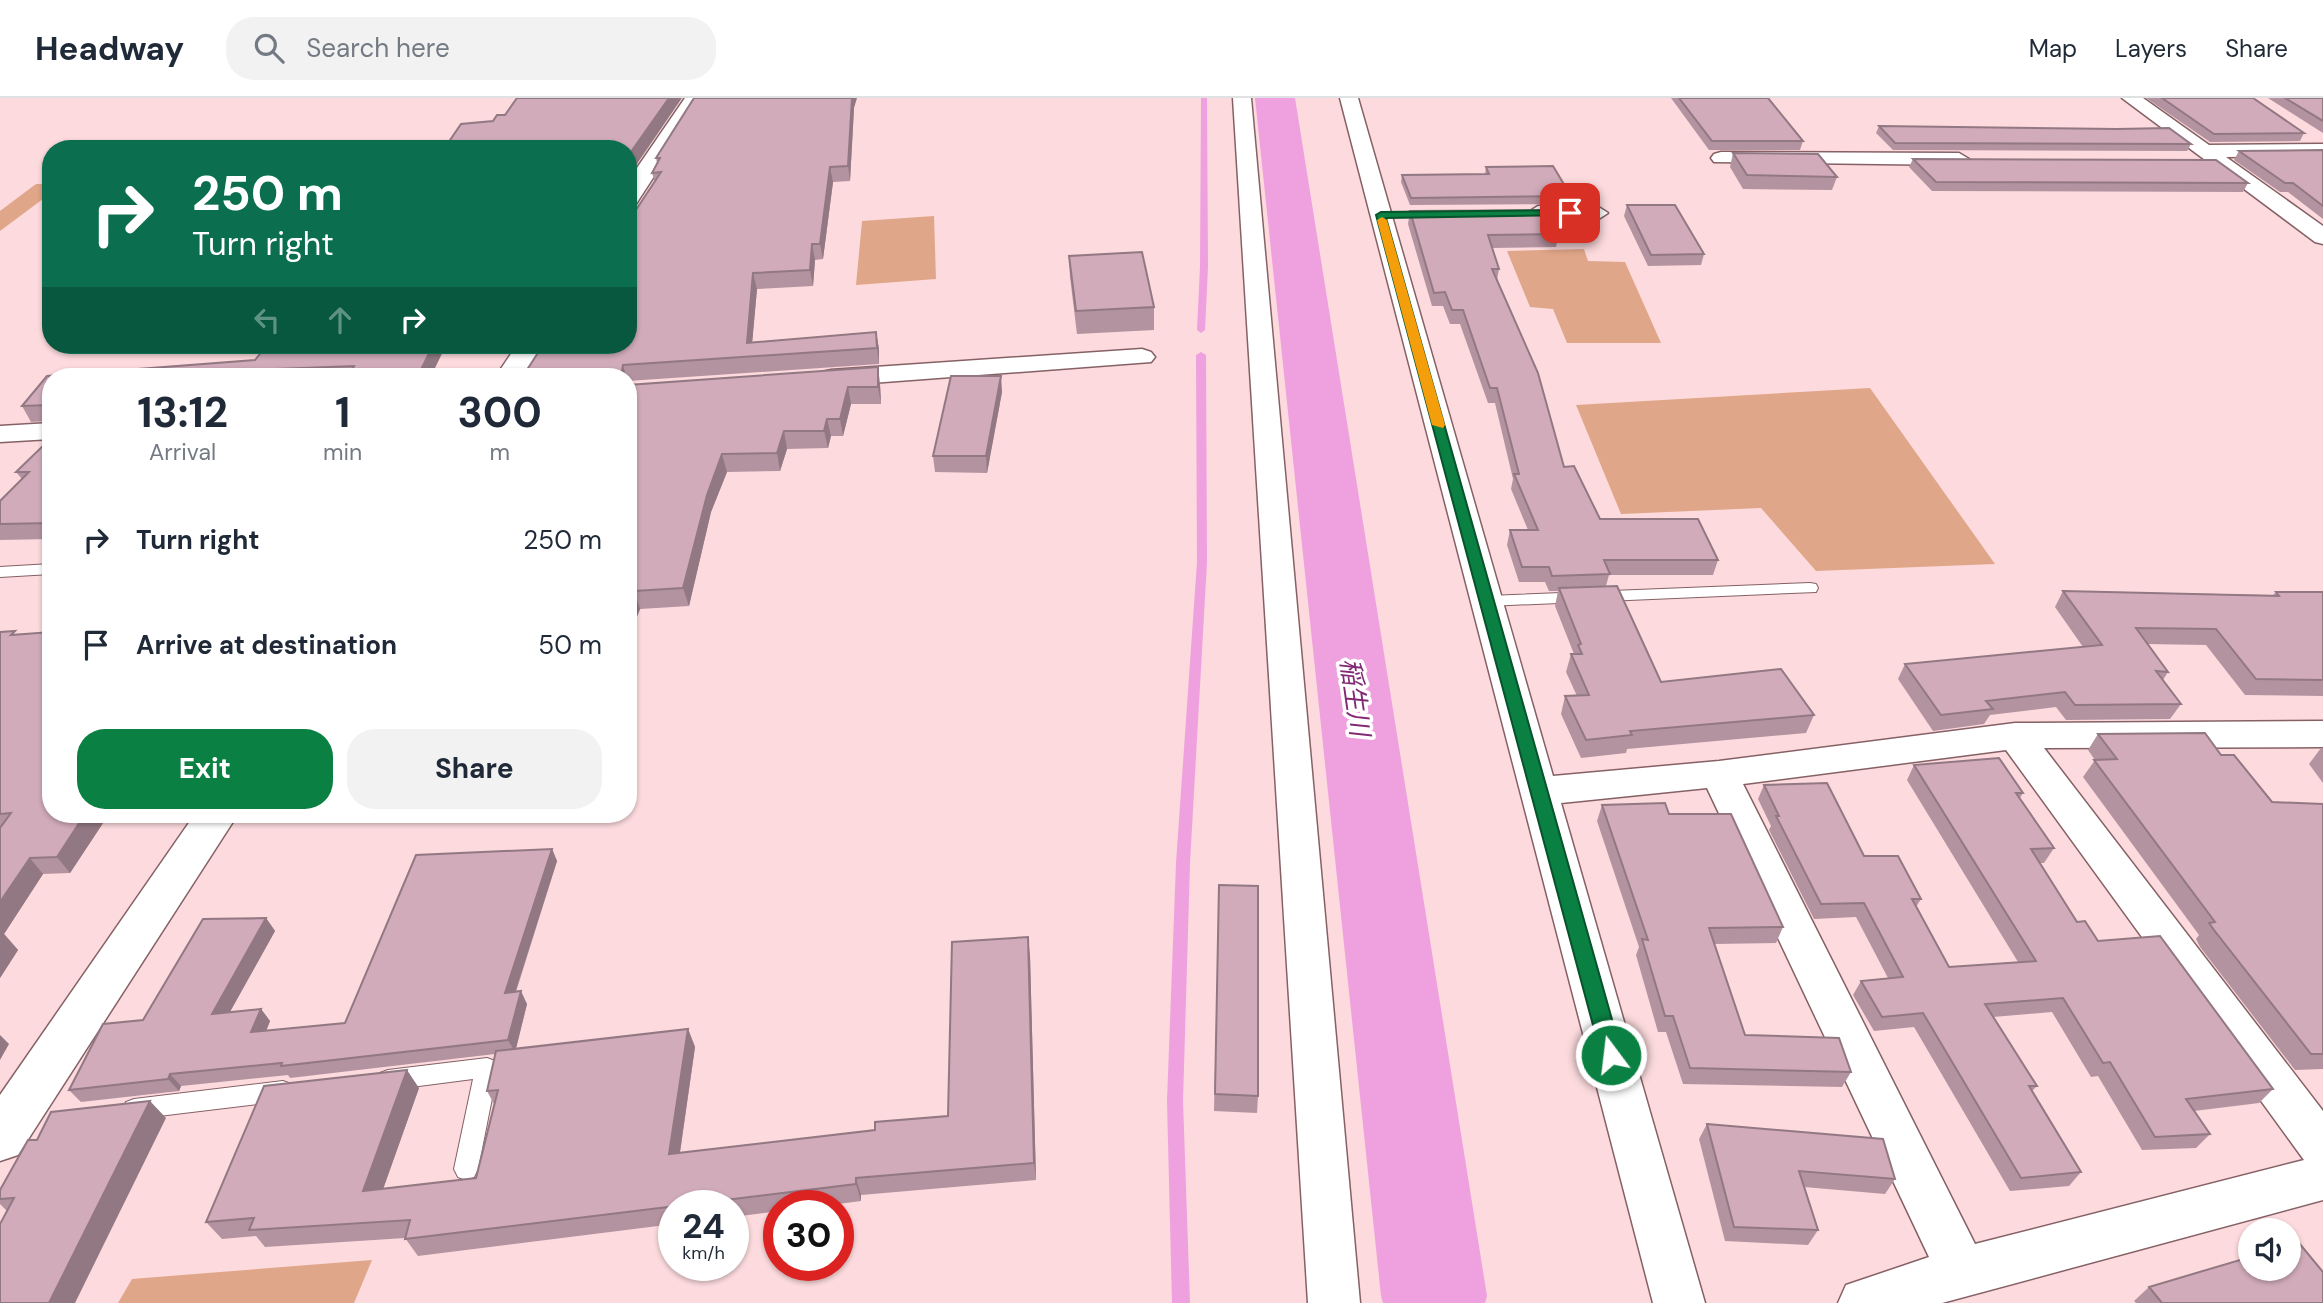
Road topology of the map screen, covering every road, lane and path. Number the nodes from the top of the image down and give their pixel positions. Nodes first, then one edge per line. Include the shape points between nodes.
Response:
1 (695, 98) edge
2 (1242, 98) edge
3 (1349, 98) edge
4 (2131, 98) edge
5 (2302, 132) edge
6 (2323, 147) edge
7 (2211, 155) junction
8 (1721, 158) dead end
9 (1983, 159) edge
10 (2175, 160) edge
11 (637, 185) edge
12 (1597, 213) dead end
13 (1516, 214) edge
14 (2300, 220) junction
15 (2323, 220) edge
16 (2323, 237) edge
17 (1142, 357) dead end
18 (809, 380) edge
19 (42, 432) edge
20 (0, 434) edge
21 (42, 570) edge
22 (0, 572) edge
23 (1810, 588) dead end
24 (1487, 601) junction
25 (2323, 734) edge
26 (2015, 736) junction
27 (1719, 774) junction
28 (1540, 792) junction
29 (211, 823) edge
30 (364, 1082) edge
31 (310, 1088) edge
32 (106, 1112) edge
33 (16, 1127) edge
34 (2323, 1148) edge
35 (466, 1169) dead end
36 (2323, 1178) edge
37 (1962, 1272) junction
38 (1334, 1303) edge
39 (1679, 1303) edge
40 (1864, 1303) edge

1 - 11 street
2 - 38 street
3 - 24 street via 1394,215
4 - 7 street
5 - 6 street
6 - 7 street
7 - 10 street
7 - 14 street
8 - 9 street
12 - 13 street
14 - 15 street
14 - 16 street
17 - 18 street
19 - 20 street
21 - 22 lane
23 - 24 lane
24 - 28 street
25 - 26 street
26 - 27 street
26 - 34 street
27 - 28 street
27 - 37 street
28 - 39 street
29 - 33 street
30 - 35 lane via 487,1068
31 - 32 lane
36 - 37 street
37 - 40 street

